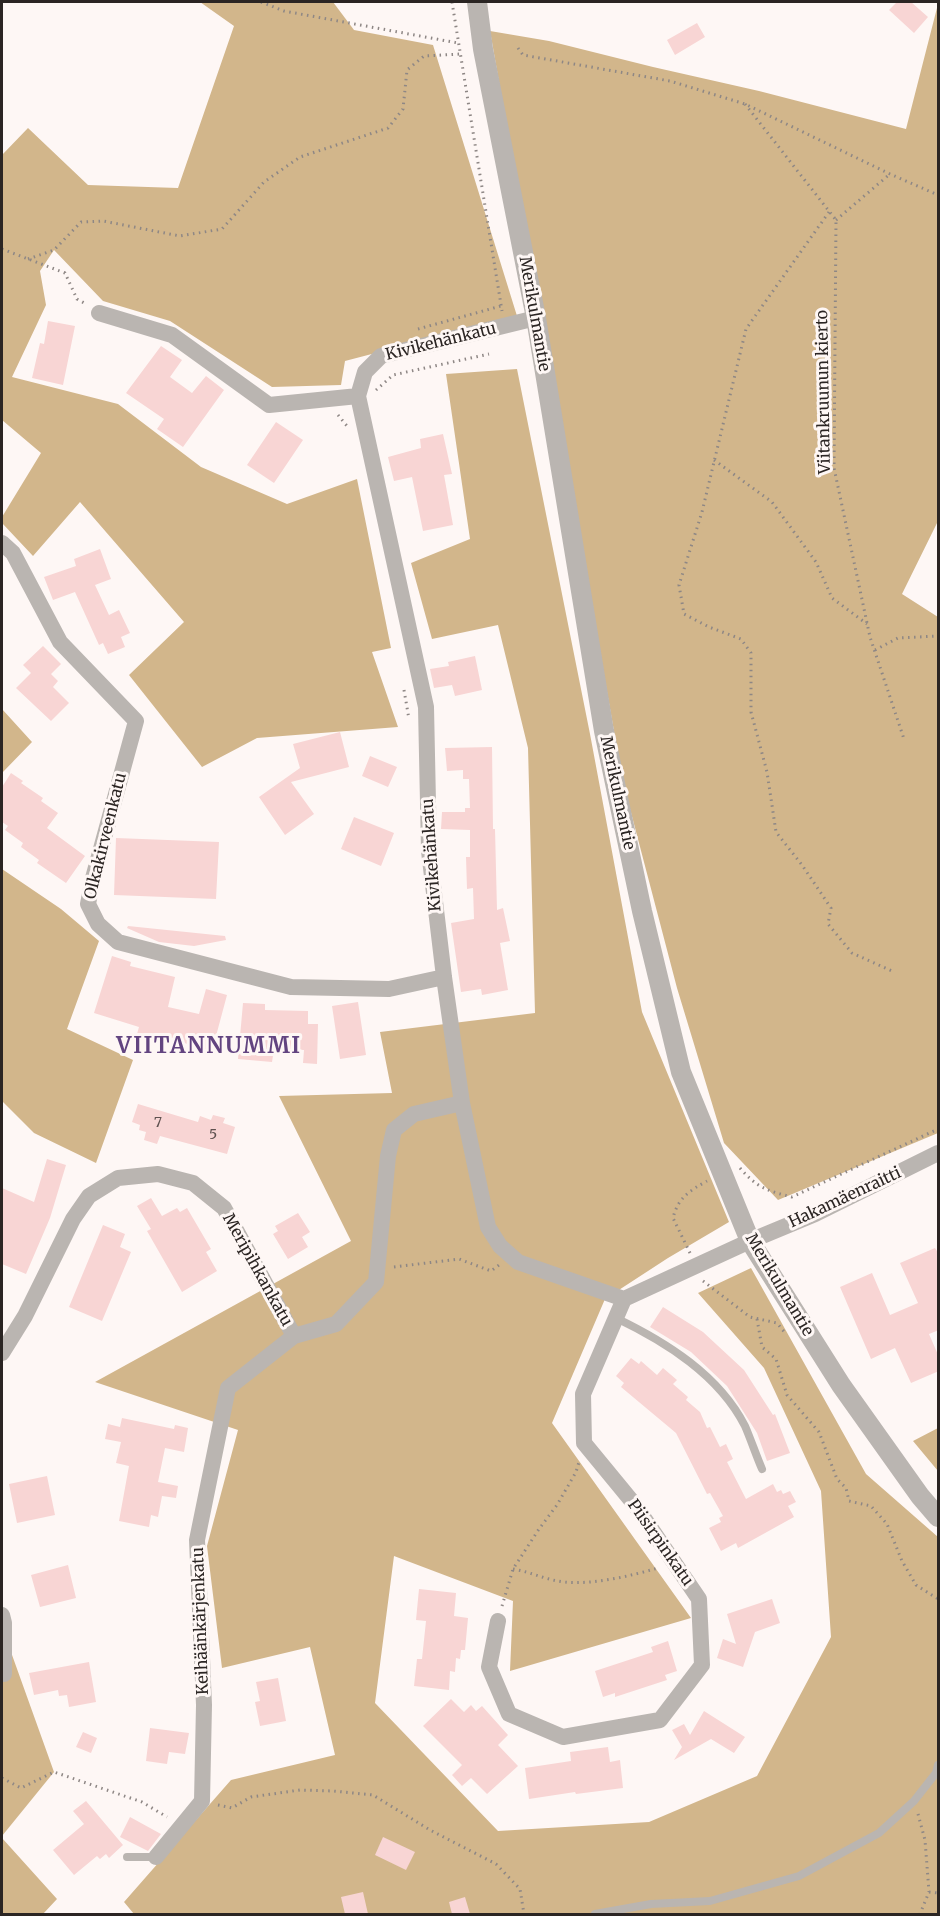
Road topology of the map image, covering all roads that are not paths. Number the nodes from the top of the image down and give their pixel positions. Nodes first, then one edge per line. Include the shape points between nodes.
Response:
1 (477, 2) edge
2 (99, 313) road end
3 (536, 318) junction
4 (358, 396) junction
5 (2, 543) edge
6 (444, 977) junction
7 (462, 1103) junction
8 (939, 1153) edge
9 (750, 1240) junction
10 (624, 1299) junction
11 (616, 1318) junction
12 (294, 1336) junction
13 (2, 1353) edge
14 (762, 1469) dead end
15 (939, 1517) edge
16 (2, 1615) edge
17 (498, 1621) road end
18 (3, 1643) edge
19 (4, 1674) dead end
20 (939, 1765) edge
21 (127, 1857) dead end
22 (156, 1857) joint
23 (595, 1914) edge

1 - 3 street, Merikulmantie
2 - 4 street via 172,335 269,405
3 - 4 street, Kivikehänkatu via 381,356 365,372
3 - 9 street, Merikulmantie via 604,731 642,911 681,1072
4 - 6 street, Kivikehänkatu via 426,707 429,851
5 - 6 street, Olkakirveenkatu via 13,553 60,642 136,720 88,904 98,924 118,942 291,987 389,989
6 - 7 street, Kivikehänkatu
7 - 10 street, Kivikehänkatu via 488,1227 500,1246 518,1262
7 - 12 street, Keihäänkärjenkatu via 414,1114 394,1130 376,1281 336,1324
8 - 9 street, Hakamäenraitti via 815,1214
9 - 10 street
9 - 15 street, Merikulmantie via 841,1385
10 - 11 street
11 - 14 lane via 687,1359 720,1389 744,1425
11 - 17 street, Piisirpinkatu via 583,1394 584,1443 635,1505 699,1599 702,1665 660,1720 563,1737 509,1714 489,1668
12 - 13 street, Meripihkankatu via 224,1208 194,1183 158,1174 118,1178 89,1196
12 - 22 street, Keihäänkärjenkatu via 228,1388 197,1540 204,1705 202,1802
16 - 18 street
18 - 19 street
20 - 23 lane via 914,1801 879,1833 799,1876 710,1901 651,1904
21 - 22 lane

